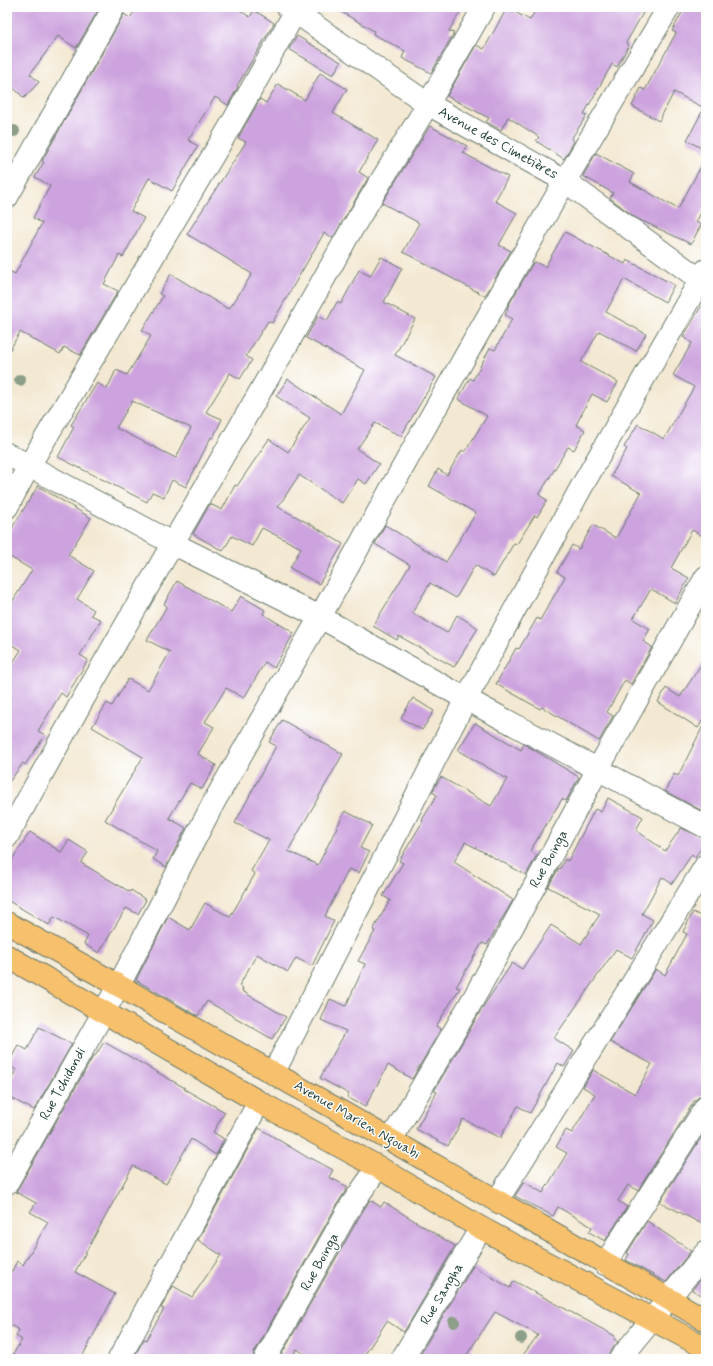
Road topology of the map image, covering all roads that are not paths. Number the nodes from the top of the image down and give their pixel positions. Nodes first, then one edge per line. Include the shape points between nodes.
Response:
1 (114, 7) edge
2 (484, 7) edge
3 (669, 7) edge
4 (294, 9) edge
5 (428, 104) junction
6 (565, 181) junction
7 (7, 198) edge
8 (704, 278) edge
9 (7, 454) edge
10 (29, 466) junction
11 (7, 507) edge
12 (172, 543) junction
13 (706, 577) edge
14 (320, 617) junction
15 (466, 699) junction
16 (598, 769) junction
17 (706, 827) edge
18 (7, 837) edge
19 (706, 865) edge
20 (7, 923) edge
21 (7, 956) edge
22 (119, 985) junction
23 (103, 1011) junction
24 (274, 1072) junction
25 (259, 1102) junction
26 (706, 1107) edge
27 (391, 1140) junction
28 (378, 1167) junction
29 (7, 1183) edge
30 (497, 1201) junction
31 (481, 1228) junction
32 (706, 1252) edge
33 (604, 1264) junction
34 (669, 1299) junction
35 (652, 1319) junction
36 (706, 1320) edge
37 (706, 1348) edge
38 (119, 1359) edge
39 (265, 1359) edge
40 (402, 1359) edge
41 (620, 1359) edge

1 - 7 street
2 - 5 street
3 - 6 street, Rue Tchidondi
4 - 5 street, Avenue des Cimetières
4 - 10 street via 231,125
5 - 6 street, Avenue des Cimetières
5 - 12 street via 350,232
6 - 8 street, Avenue des Cimetières
6 - 14 street, Rue Tchidondi
8 - 15 street via 582,486
9 - 10 street
10 - 11 street
10 - 12 street
12 - 14 street
12 - 18 street
13 - 16 street, Rue Boinga
14 - 15 street
14 - 22 street, Rue Tchidondi via 215,800
15 - 16 street
15 - 24 street
16 - 17 street
16 - 27 street, Rue Boinga via 476,994
19 - 30 street
20 - 22 main road, Avenue Marien Ngouabi
21 - 23 main road
22 - 23 street, Rue Tchidondi
22 - 24 main road, Avenue Marien Ngouabi
23 - 25 main road
23 - 29 street, Rue Tchidondi
24 - 27 main road, Avenue Marien Ngouabi
25 - 28 main road
25 - 38 street
26 - 33 street
27 - 30 main road, Avenue Marien Ngouabi
28 - 31 main road
28 - 39 street, Rue Boinga via 350,1207
30 - 33 main road, Avenue Marien Ngouabi
31 - 35 main road
31 - 40 street, Rue Sangha
32 - 34 street
33 - 34 main road, Avenue Marien Ngouabi
34 - 35 street
34 - 36 main road, Avenue Marien Ngouabi
35 - 37 main road
35 - 41 street

